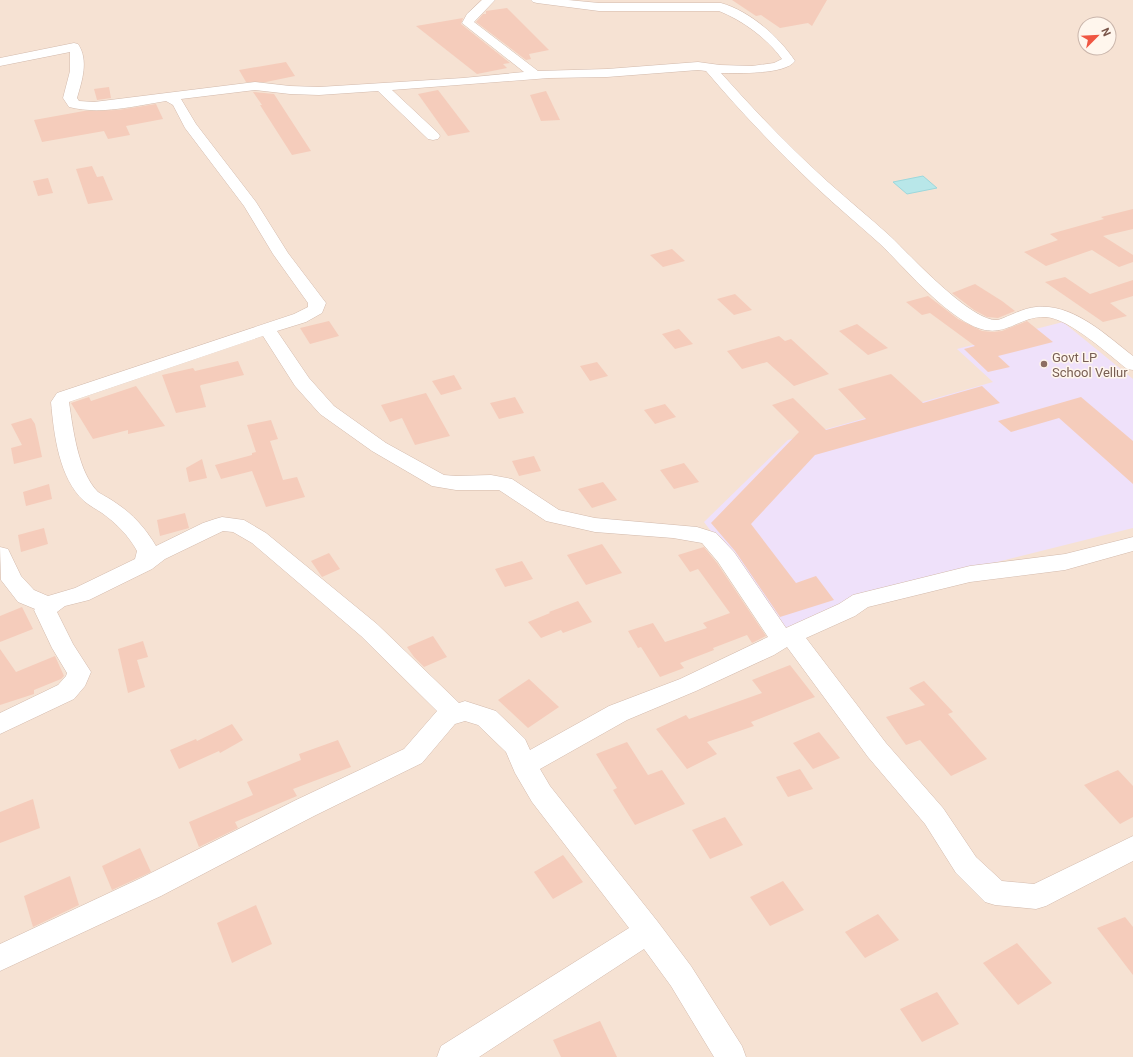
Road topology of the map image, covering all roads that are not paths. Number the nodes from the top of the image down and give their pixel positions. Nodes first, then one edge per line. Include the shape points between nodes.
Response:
1 (489, 0) edge
2 (537, 0) edge
3 (0, 62) edge
4 (710, 68) junction
5 (535, 75) junction
6 (381, 87) junction
7 (168, 97) junction
8 (433, 136) dead end
9 (267, 329) junction
10 (1133, 366) edge
11 (1133, 544) edge
12 (0, 554) edge
13 (144, 564) junction
14 (50, 606) junction
15 (786, 637) junction
16 (455, 714) junction
17 (0, 724) edge
18 (524, 766) junction
19 (1133, 848) edge
20 (648, 931) junction
21 (0, 958) edge
22 (452, 1057) edge
23 (731, 1057) edge

1 - 5 street via 468,23
2 - 4 street via 599,7 721,7 754,26 785,54 789,61 777,66 752,70
3 - 7 street via 74,47 77,51 77,69 70,98 74,104 96,106
4 - 5 street via 698,66
4 - 10 street via 740,104 783,147 875,230 933,287 970,317 986,325 999,326 1035,312 1052,313 1075,321
5 - 6 street
6 - 7 street via 319,91 255,86
6 - 8 street
7 - 9 street via 178,103 190,125 251,205 281,254 317,303 316,309 300,318
9 - 13 street via 64,397 60,402 63,428 77,478 89,495 110,509 140,536 148,551
9 - 15 street via 302,382 327,410 379,447 440,481 456,484 505,484 553,516 595,525 673,531 709,538 730,563 776,630
11 - 15 street via 1065,562 970,574 861,601 847,610
12 - 14 street via 12,580 26,596
13 - 14 street via 82,594 58,600
13 - 16 street via 156,554 210,528 222,524 237,525 259,538 368,630
14 - 17 street via 45,610 79,672 77,680 66,692
15 - 18 street via 688,685 618,713
15 - 19 street via 934,816 966,865 995,893 1036,897
16 - 18 street via 465,711 487,718 516,746
16 - 21 street via 447,716 413,756 151,887
18 - 20 street via 541,794
20 - 22 street
20 - 23 street via 681,976

